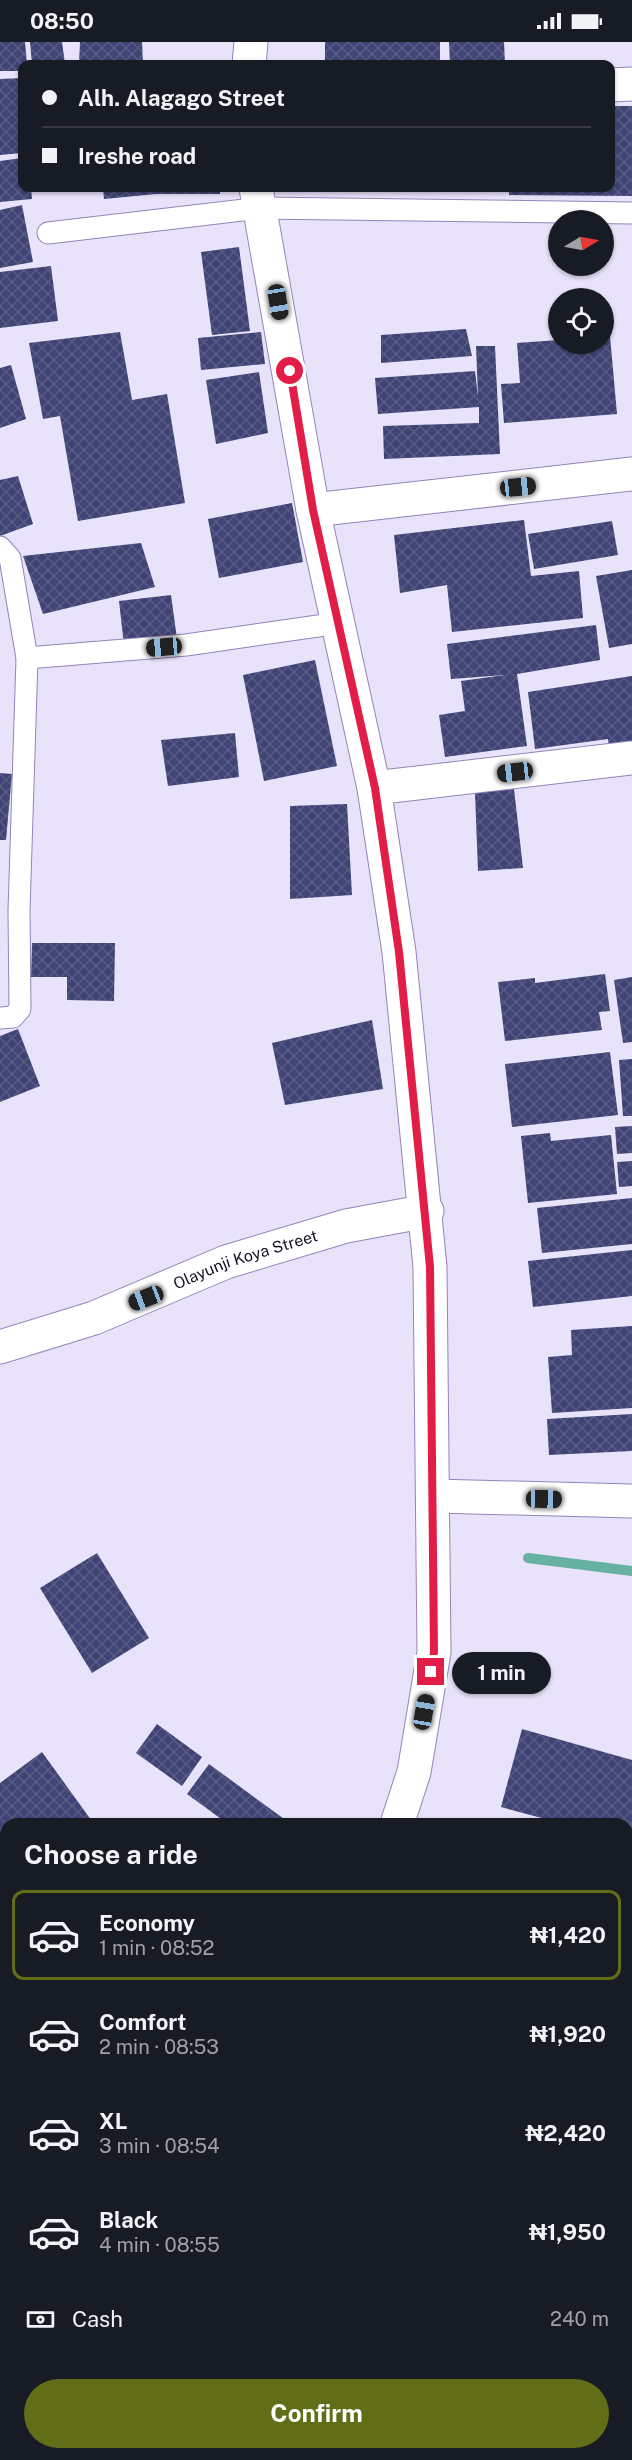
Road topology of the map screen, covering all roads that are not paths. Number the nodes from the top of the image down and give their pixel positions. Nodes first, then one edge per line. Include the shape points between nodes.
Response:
1 (251, 42) edge
2 (249, 60) edge
3 (632, 84) edge
4 (615, 85) edge
5 (258, 198) edge
6 (632, 213) edge
7 (48, 233) dead end
8 (632, 474) edge
9 (313, 510) junction
10 (0, 547) edge
11 (339, 623) junction
12 (27, 658) junction
13 (632, 758) edge
14 (375, 788) junction
15 (0, 1018) edge
16 (427, 1211) junction
17 (0, 1347) edge
18 (434, 1496) junction
19 (632, 1501) edge
20 (399, 1818) edge

1 - 2 main road
3 - 4 main road
5 - 6 lane
5 - 7 lane
5 - 9 main road
8 - 9 main road
9 - 11 main road
10 - 12 lane via 10,558
11 - 12 lane via 186,645
11 - 14 main road
12 - 15 lane via 20,1009 13,1017
13 - 14 main road
14 - 16 main road via 399,952
16 - 17 main road, Olayunji Koya Street via 346,1226 226,1262 94,1318
16 - 18 main road
18 - 19 main road
18 - 20 main road via 434,1652 414,1772

